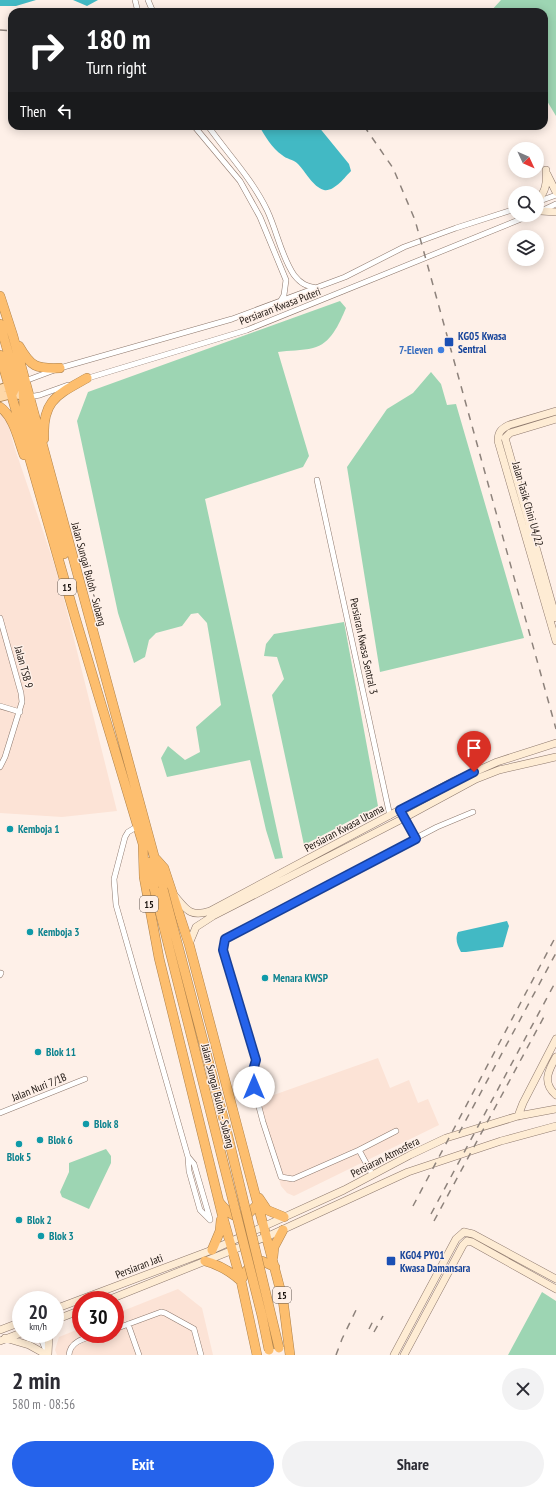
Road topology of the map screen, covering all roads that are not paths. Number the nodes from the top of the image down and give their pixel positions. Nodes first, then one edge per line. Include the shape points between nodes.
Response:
1 (197, 130) edge
2 (211, 130) edge
3 (544, 193) edge
4 (556, 194) edge
5 (544, 199) edge
6 (556, 204) edge
7 (544, 210) edge
8 (508, 211) edge
9 (544, 212) edge
10 (556, 212) edge
11 (514, 222) edge
12 (317, 288) junction
13 (0, 296) edge
14 (280, 302) junction
15 (0, 324) edge
16 (13, 336) junction
17 (0, 354) edge
18 (60, 368) junction
19 (87, 378) junction
20 (16, 386) junction
21 (0, 389) edge
22 (26, 396) junction
23 (0, 397) edge
24 (0, 406) edge
25 (556, 411) edge
26 (556, 419) edge
27 (498, 434) junction
28 (505, 438) junction
29 (45, 456) junction
30 (317, 480) dead end
31 (45, 510) junction
32 (0, 618) edge
33 (556, 618) edge
34 (3, 638) edge
35 (556, 641) edge
36 (90, 664) junction
37 (0, 706) edge
38 (20, 712) junction
39 (556, 743) edge
40 (556, 757) edge
41 (0, 767) edge
42 (400, 810) junction
43 (473, 812) dead end
44 (390, 816) junction
45 (404, 818) junction
46 (139, 826) junction
47 (416, 839) junction
48 (143, 844) junction
49 (155, 858) junction
50 (158, 889) junction
51 (173, 893) junction
52 (189, 944) junction
53 (556, 1039) edge
54 (556, 1058) edge
55 (85, 1079) dead end
56 (556, 1095) edge
57 (556, 1109) edge
58 (0, 1113) edge
59 (518, 1116) junction
60 (556, 1126) edge
61 (396, 1131) dead end
62 (359, 1150) junction
63 (188, 1157) junction
64 (372, 1174) junction
65 (254, 1190) junction
66 (219, 1202) junction
67 (258, 1204) junction
68 (222, 1214) junction
69 (284, 1218) junction
70 (264, 1227) junction
71 (283, 1230) junction
72 (464, 1232) junction
73 (267, 1237) junction
74 (467, 1241) junction
75 (231, 1246) junction
76 (212, 1250) junction
77 (205, 1261) junction
78 (274, 1263) junction
79 (555, 1278) edge
80 (241, 1281) junction
81 (553, 1287) edge
82 (124, 1294) edge
83 (64, 1306) edge
84 (72, 1313) edge
85 (64, 1316) edge
86 (128, 1324) junction
87 (12, 1325) edge
88 (124, 1326) edge
89 (0, 1330) edge
90 (3, 1339) edge
91 (42, 1343) edge
92 (48, 1343) edge
93 (76, 1343) edge
94 (47, 1355) edge
95 (69, 1355) edge
96 (139, 1355) edge
97 (201, 1355) edge
98 (257, 1355) edge
99 (270, 1355) edge
100 (280, 1355) edge
101 (290, 1355) edge
102 (394, 1355) edge
103 (404, 1355) edge

1 - 14 street via 240,180 260,217 286,280 284,295
2 - 12 street via 257,191 268,211 290,269 305,286
3 - 4 street via 547,185 546,170
4 - 5 street
6 - 7 street
8 - 12 street, Persiaran Kwasa Puteri via 404,247 346,277
9 - 10 street
11 - 19 street, Persiaran Kwasa Puteri via 247,330
12 - 14 street, Persiaran Kwasa Puteri
13 - 16 highway, Jalan Sungai Buloh - Subang / 15
14 - 18 street, Persiaran Kwasa Puteri via 232,319
15 - 20 highway
16 - 18 highway via 27,361 33,366 42,369
16 - 20 highway, Jalan Sungai Buloh - Subang / 15
17 - 20 highway, Jalan Sungai Buloh - Subang / 15
18 - 20 street, Persiaran Kwasa Puteri
19 - 22 street, Persiaran Kwasa Puteri via 40,395
19 - 29 highway via 52,400 44,426
20 - 21 main road
20 - 22 highway
20 - 22 main road
20 - 23 main road
20 - 31 highway, Jalan Sungai Buloh - Subang / 15
22 - 29 highway, Jalan Sungai Buloh - Subang / 15
22 - 36 highway via 24,407 91,656
24 - 31 highway via 11,420 39,503
25 - 27 street via 509,425
26 - 28 street via 510,433
27 - 28 street
27 - 35 street, Jalan Tasik Chini U4/22
28 - 33 street, Jalan Tasik Chini U4/22
29 - 49 highway, Jalan Sungai Buloh - Subang / 15
30 - 44 street, Persiaran Kwasa Sentral 3
31 - 36 highway, Jalan Sungai Buloh - Subang / 15
32 - 34 street, Jalan TSB 9
34 - 38 street, Jalan TSB 9 via 21,693
36 - 46 highway, Jalan Sungai Buloh - Subang / 15
37 - 38 street
38 - 41 street, Jalan TSB 9
39 - 42 street, Persiaran Kwasa Utama via 497,762 452,782
40 - 45 street, Persiaran Kwasa Utama via 499,770 476,779
42 - 44 street, Persiaran Kwasa Utama
42 - 45 street
43 - 47 street
44 - 51 street, Persiaran Kwasa Utama via 203,913 197,914 187,910
45 - 47 street
45 - 52 street, Persiaran Kwasa Utama via 212,916 196,927
46 - 48 highway, Jalan Sungai Buloh - Subang / 15
46 - 63 street via 128,832 125,837 114,879 116,905
47 - 62 street via 229,936 224,944 223,950 256,1060 251,1077 254,1090 281,1177 293,1179
48 - 50 highway, Jalan Sungai Buloh - Subang
48 - 66 highway, Jalan Sungai Buloh - Subang / 15 via 144,877 159,958
49 - 50 highway, Jalan Sungai Buloh - Subang
49 - 51 highway, Jalan Sungai Buloh - Subang / 15 via 164,868
50 - 99 highway, Jalan Sungai Buloh - Subang, bridge
50 - 100 highway, Jalan Sungai Buloh - Subang, bridge via 225,1124
51 - 52 highway, Jalan Sungai Buloh - Subang / 15
52 - 65 highway, Jalan Sungai Buloh - Subang / 15
53 - 59 street
54 - 56 street via 547,1077 547,1084
55 - 58 street, Jalan Nuri 7/1B
57 - 59 street, Persiaran Atmosfera
59 - 64 street, Persiaran Atmosfera via 446,1138
60 - 71 street, Persiaran Atmosfera via 501,1141 408,1172
61 - 62 street
62 - 64 street
63 - 63 street via 189,1172 200,1210 210,1220 194,1164
64 - 69 street, Persiaran Atmosfera
65 - 67 highway, Jalan Sungai Buloh - Subang / 15
65 - 69 highway via 267,1210
66 - 67 highway via 232,1215 238,1217 246,1216
66 - 68 highway, Jalan Sungai Buloh - Subang / 15
67 - 70 highway, Jalan Sungai Buloh - Subang / 15
68 - 75 highway, Jalan Sungai Buloh - Subang / 15
68 - 76 highway, Jalan Sungai Buloh - Subang / 15 via 220,1231
69 - 70 street, Persiaran Atmosfera
70 - 73 highway, Jalan Sungai Buloh - Subang / 15
70 - 75 street, Persiaran Atmosfera
71 - 73 street, Persiaran Atmosfera
71 - 78 highway via 274,1247
72 - 74 street
72 - 79 street via 474,1234
72 - 102 street via 456,1239
73 - 75 street, Persiaran Jati
73 - 78 highway, Jalan Sungai Buloh - Subang / 15
74 - 81 street
74 - 103 street
75 - 76 street, Persiaran Jati
75 - 77 street, Persiaran Jati
75 - 80 highway, Jalan Sungai Buloh - Subang / 15
76 - 83 street, Persiaran Jati
77 - 80 highway via 228,1270
77 - 82 street, Persiaran Jati
78 - 80 highway via 254,1262 246,1269
78 - 101 highway, Jalan Sungai Buloh - Subang / 15 via 283,1300
79 - 81 street
80 - 98 highway, Jalan Sungai Buloh - Subang / 15
84 - 85 street
86 - 88 street
86 - 96 street
86 - 97 street via 161,1312 165,1313 194,1329
87 - 89 street
90 - 94 street via 29,1345
91 - 94 street
92 - 94 street
93 - 95 street via 69,1349

